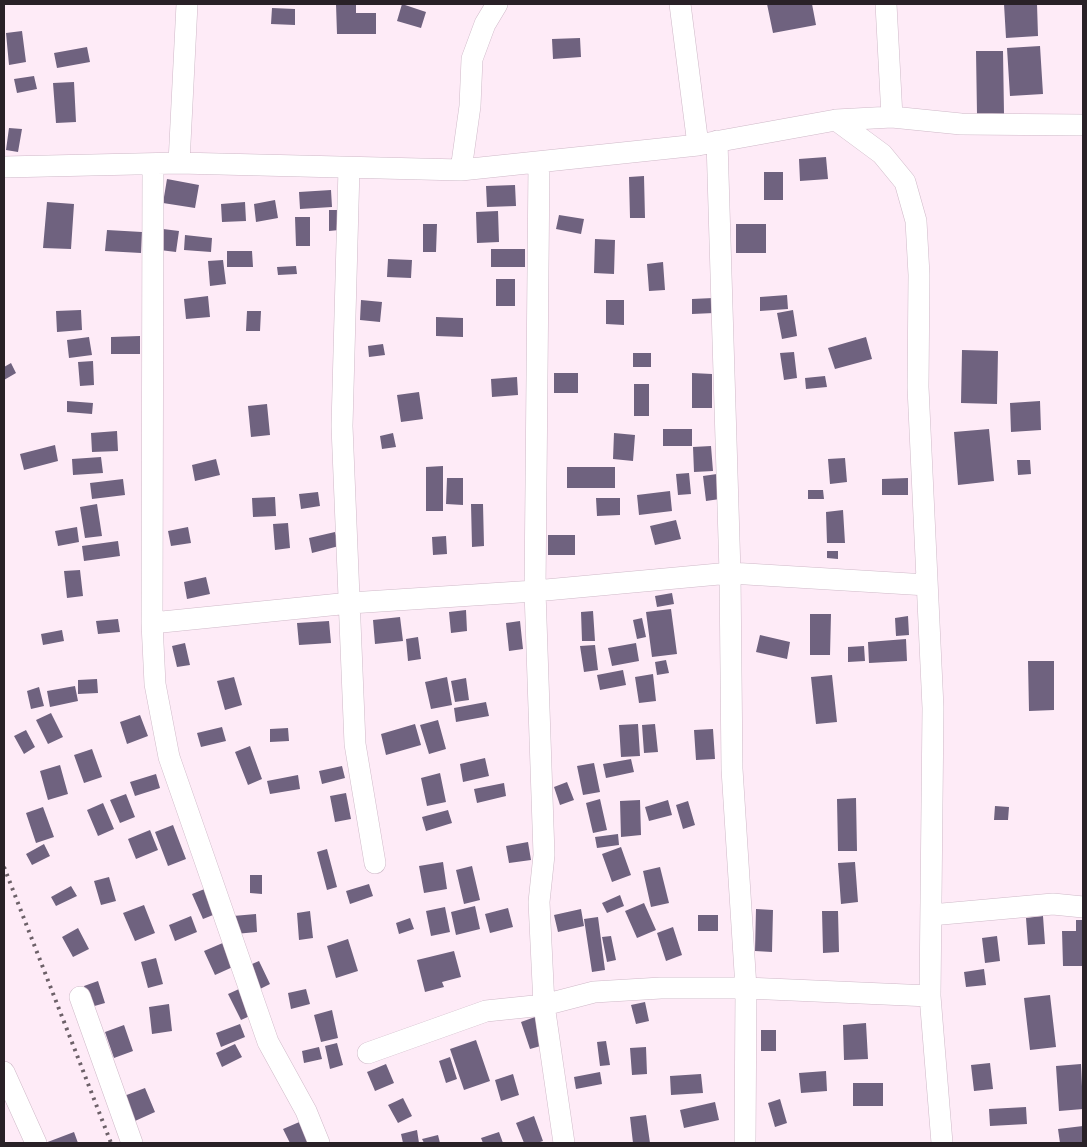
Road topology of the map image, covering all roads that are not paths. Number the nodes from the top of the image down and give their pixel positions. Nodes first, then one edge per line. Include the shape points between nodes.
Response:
1 (187, 4) edge
2 (497, 4) edge
3 (680, 4) edge
4 (886, 4) edge
5 (892, 118) junction
6 (836, 120) junction
7 (1083, 125) edge
8 (708, 143) junction
9 (539, 162) junction
10 (179, 163) junction
11 (153, 164) junction
12 (4, 168) edge
13 (348, 168) junction
14 (461, 170) junction
15 (730, 573) junction
16 (927, 585) junction
17 (535, 591) junction
18 (350, 602) junction
19 (152, 622) junction
20 (375, 863) dead end
21 (1083, 907) edge
22 (931, 915) junction
23 (746, 988) junction
24 (930, 996) junction
25 (80, 997) dead end
26 (544, 1005) junction
27 (368, 1053) dead end
28 (4, 1072) edge
29 (36, 1143) edge
30 (132, 1143) edge
31 (320, 1143) edge
32 (564, 1143) edge
33 (745, 1143) edge
34 (942, 1143) edge

1 - 10 street
2 - 14 street via 485,24 472,59 470,106
3 - 8 street
4 - 5 street
5 - 6 street
5 - 7 street via 960,124
6 - 8 street
6 - 16 street via 882,154 905,182 916,221 918,387
8 - 9 street
8 - 15 street
9 - 14 street
9 - 17 street
10 - 11 street
10 - 13 street
11 - 12 street
11 - 19 street
13 - 14 street
13 - 18 street via 342,426
15 - 16 street
15 - 17 street
15 - 23 street via 732,769
16 - 22 street via 933,708
17 - 18 street
17 - 26 street via 544,856 539,902
18 - 19 street
18 - 20 street via 355,744
19 - 31 street via 155,684 169,757 268,1042
21 - 22 street via 1052,904
22 - 24 street
23 - 24 street
23 - 26 street via 594,992
23 - 33 street
24 - 34 street
25 - 30 street
26 - 27 street via 486,1011
26 - 32 street
28 - 29 street

